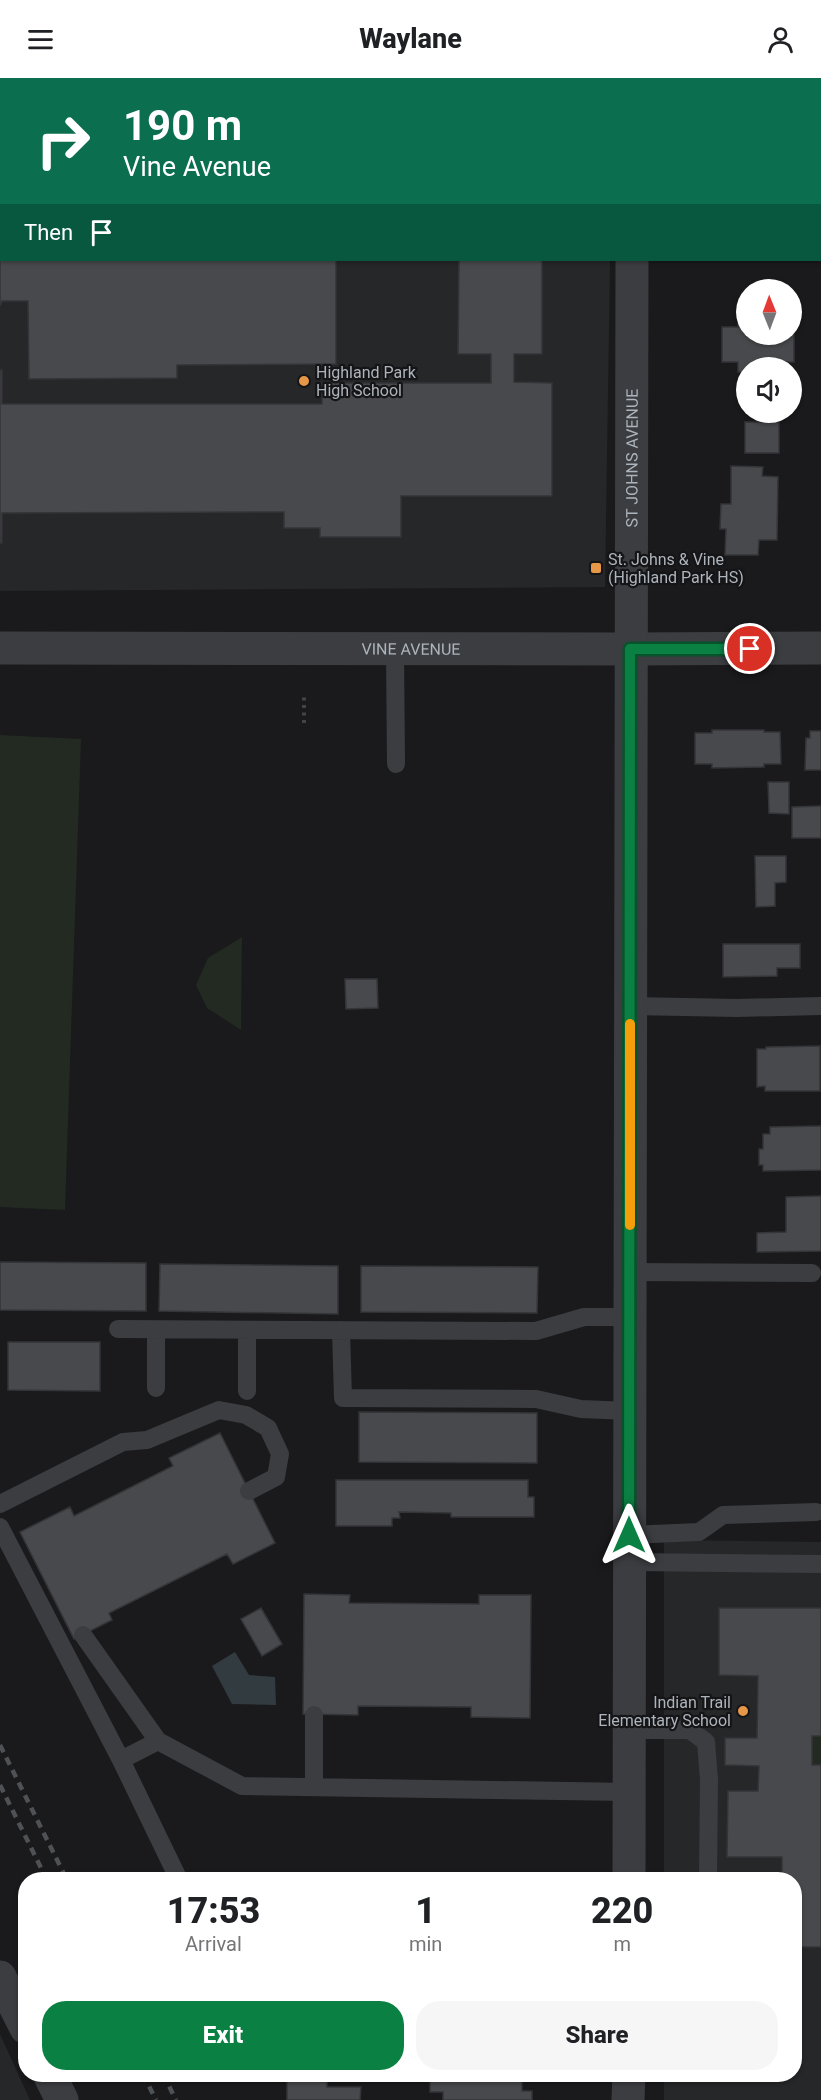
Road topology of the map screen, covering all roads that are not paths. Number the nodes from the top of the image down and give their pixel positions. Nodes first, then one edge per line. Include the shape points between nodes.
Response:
1 (632, 261) edge
2 (0, 648) edge
3 (821, 648) edge
4 (395, 649) junction
5 (630, 649) junction
6 (396, 764) dead end
7 (630, 1006) junction
8 (821, 1006) edge
9 (630, 1272) junction
10 (812, 1273) dead end
11 (630, 1317) junction
12 (118, 1329) dead end
13 (156, 1330) junction
14 (247, 1330) junction
15 (341, 1330) junction
16 (156, 1388) dead end
17 (247, 1391) dead end
18 (629, 1411) junction
19 (249, 1491) dead end
20 (0, 1504) edge
21 (816, 1512) dead end
22 (0, 1527) edge
23 (629, 1549) junction
24 (821, 1564) edge
25 (83, 1635) dead end
26 (314, 1715) dead end
27 (629, 1730) junction
28 (158, 1741) junction
29 (121, 1760) junction
30 (314, 1786) junction
31 (629, 1792) junction
32 (175, 1872) edge
33 (629, 1872) edge
34 (708, 1872) edge
35 (0, 1977) edge
36 (18, 2012) edge
37 (53, 2082) edge
38 (628, 2082) edge
39 (62, 2100) edge
40 (628, 2100) edge

1 - 5 street, ST JOHNS AVENUE
2 - 4 street, VINE AVENUE
3 - 5 street, VINE AVENUE
4 - 5 street, VINE AVENUE
4 - 6 lane
5 - 7 street, ST JOHNS AVENUE
7 - 8 lane
7 - 9 street, ST JOHNS AVENUE
9 - 10 lane
9 - 11 street, ST JOHNS AVENUE
11 - 15 lane via 584,1317 536,1331
11 - 18 street, ST JOHNS AVENUE
12 - 13 lane
13 - 14 lane
13 - 16 lane
14 - 15 lane
14 - 17 lane
15 - 18 lane via 343,1398 536,1398 581,1409
18 - 23 street, ST JOHNS AVENUE
19 - 20 lane via 276,1477 280,1454 268,1428 246,1415 219,1410 147,1440 123,1442
21 - 23 lane via 723,1515 699,1532
22 - 29 lane
23 - 24 lane
23 - 27 street, ST JOHNS AVENUE
25 - 28 lane
26 - 30 lane
27 - 31 street, ST JOHNS AVENUE
27 - 34 lane via 690,1730 706,1742
28 - 29 lane
28 - 30 lane via 242,1786
29 - 32 lane
30 - 31 lane
31 - 33 street, ST JOHNS AVENUE
35 - 36 street
37 - 39 street
38 - 40 street

